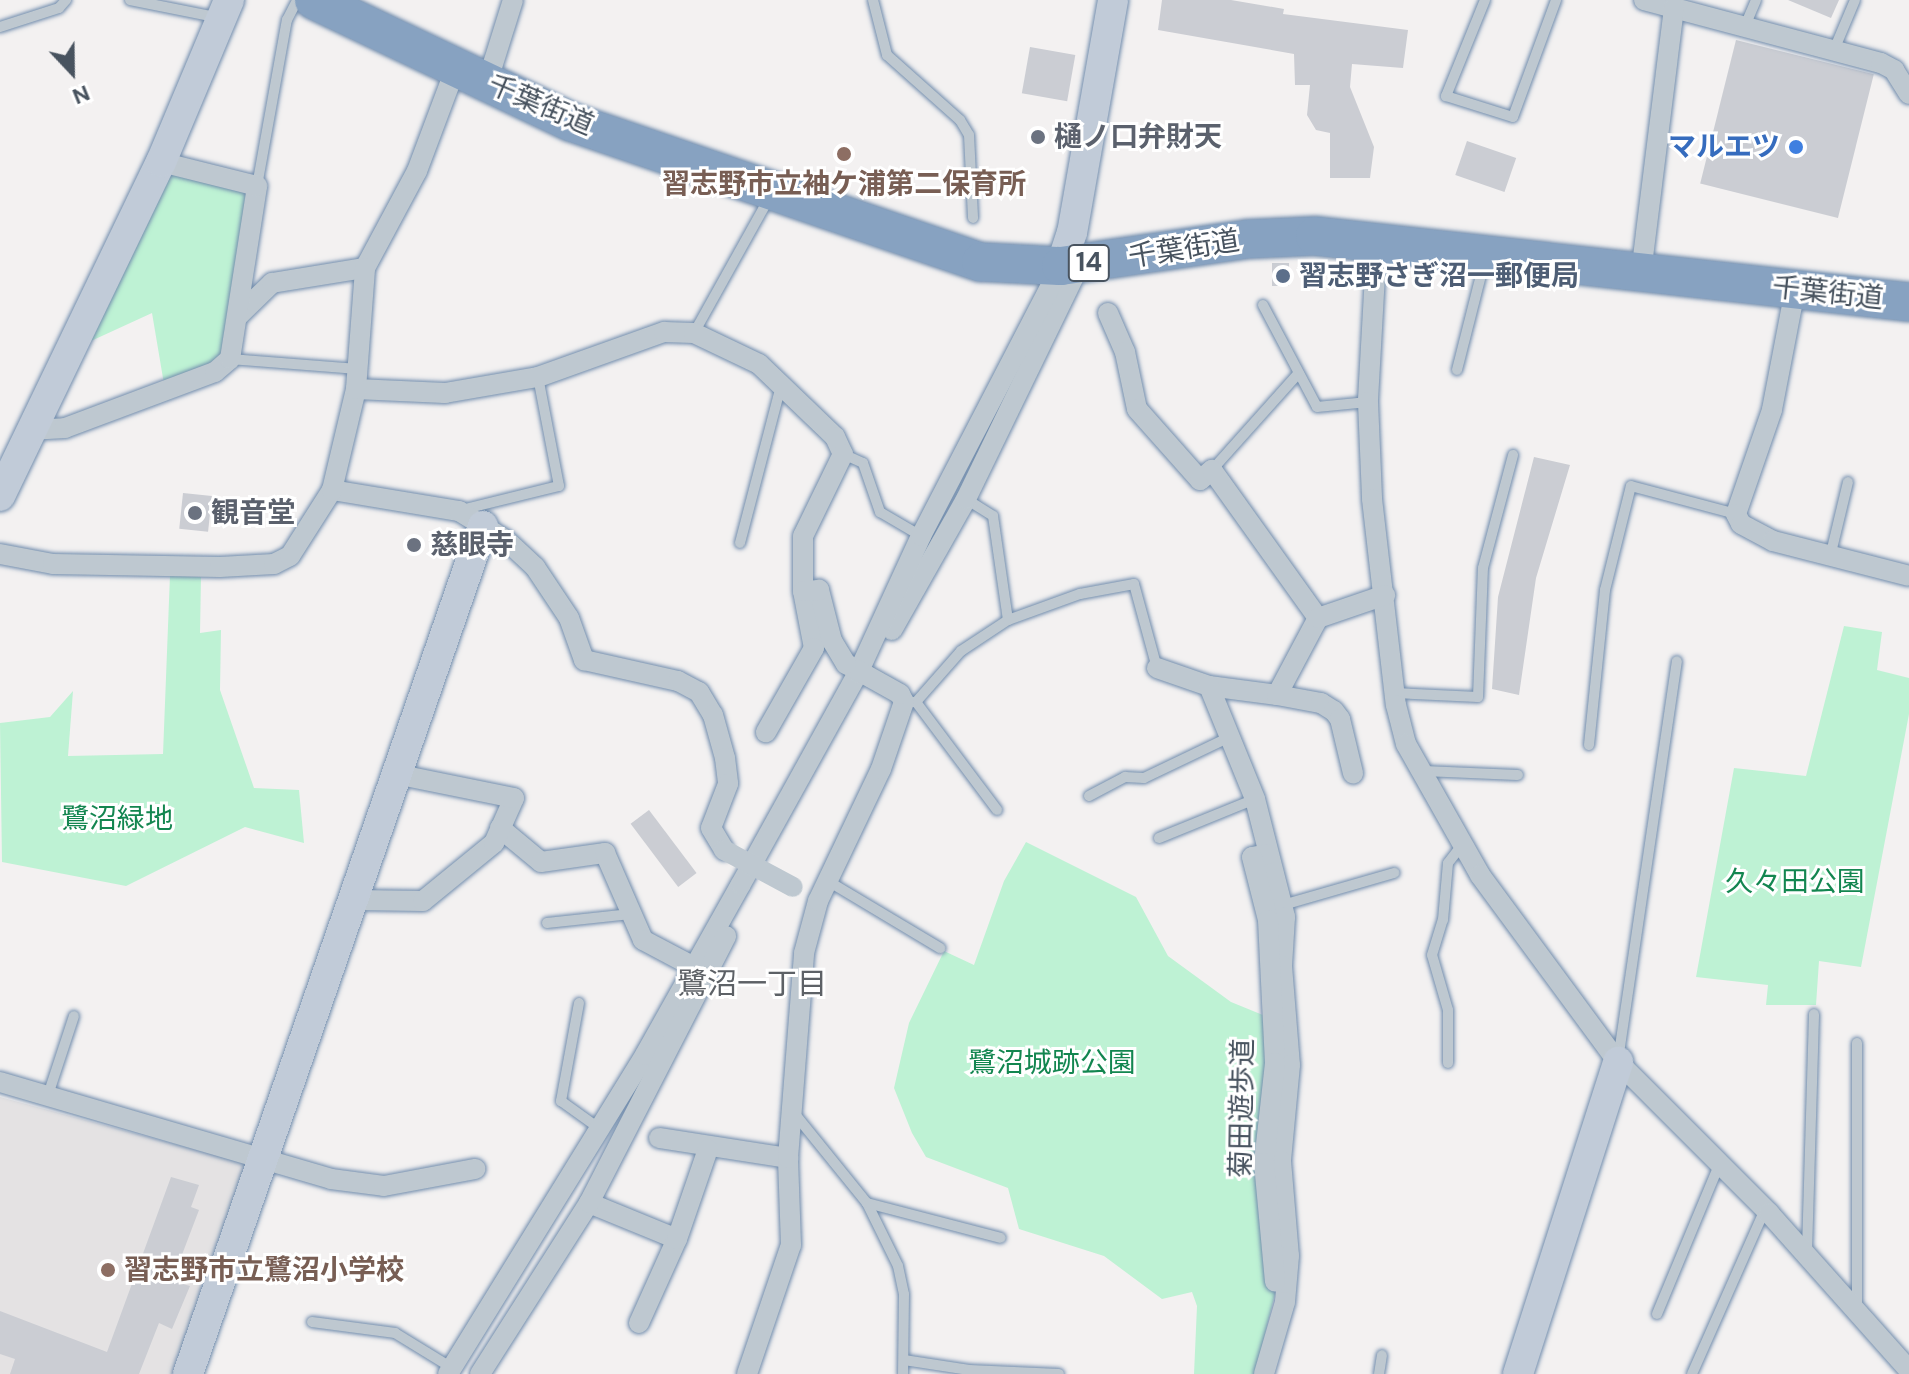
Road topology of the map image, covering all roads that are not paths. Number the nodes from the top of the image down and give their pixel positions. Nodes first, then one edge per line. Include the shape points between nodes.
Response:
1 (66, 0) edge
2 (130, 0) edge
3 (297, 0) edge
4 (314, 0) edge
5 (513, 0) edge
6 (873, 0) edge
7 (1113, 0) edge
8 (1129, 0) edge
9 (1485, 0) edge
10 (1556, 0) edge
11 (1756, 0) edge
12 (1855, 0) edge
13 (1659, 3) edge
14 (225, 9) edge
15 (1745, 26) junction
16 (0, 27) edge
17 (1834, 50) junction
18 (472, 75) junction
19 (1909, 94) edge
20 (161, 162) junction
21 (257, 186) junction
22 (772, 193) junction
23 (973, 218) dead end
24 (1377, 239) junction
25 (1487, 252) junction
26 (1070, 265) junction
27 (365, 268) junction
28 (1641, 273) junction
29 (1795, 290) junction
30 (1909, 302) edge
31 (1263, 305) dead end
32 (1108, 313) dead end
33 (237, 317) junction
34 (694, 333) junction
35 (230, 359) junction
36 (1457, 370) dead end
37 (1297, 375) junction
38 (538, 377) junction
39 (357, 379) junction
40 (782, 384) junction
41 (1368, 402) junction
42 (29, 430) junction
43 (843, 454) junction
44 (1513, 455) dead end
45 (1212, 470) junction
46 (3, 482) edge
47 (1848, 482) dead end
48 (332, 490) junction
49 (966, 499) junction
50 (1736, 514) junction
51 (471, 518) junction
52 (921, 536) junction
53 (740, 543) dead end
54 (0, 554) edge
55 (1830, 559) junction
56 (1909, 576) edge
57 (803, 591) junction
58 (1385, 595) junction
59 (1318, 618) junction
60 (1008, 620) junction
61 (1677, 661) dead end
62 (1157, 668) joint
63 (862, 675) junction
64 (1209, 686) junction
65 (1395, 693) junction
66 (1277, 695) junction
67 (910, 702) junction
68 (766, 732) dead end
69 (1230, 737) junction
70 (1589, 745) dead end
71 (1421, 771) junction
72 (1353, 773) dead end
73 (400, 775) junction
74 (1518, 775) dead end
75 (1089, 796) dead end
76 (1255, 799) junction
77 (997, 810) dead end
78 (500, 828) junction
79 (1159, 838) dead end
80 (1462, 845) junction
81 (1268, 854) junction
82 (1394, 873) dead end
83 (828, 881) junction
84 (355, 900) junction
85 (818, 901) junction
86 (1283, 905) junction
87 (631, 914) junction
88 (547, 923) dead end
89 (940, 948) dead end
90 (694, 967) junction
91 (579, 1003) dead end
92 (1814, 1014) dead end
93 (74, 1016) dead end
94 (1857, 1043) dead end
95 (1618, 1062) junction
96 (1448, 1063) dead end
97 (0, 1082) edge
98 (48, 1095) junction
99 (794, 1113) junction
100 (600, 1129) junction
101 (659, 1138) dead end
102 (708, 1149) junction
103 (265, 1156) junction
104 (788, 1158) junction
105 (1720, 1163) junction
106 (475, 1169) dead end
107 (589, 1203) junction
108 (867, 1203) junction
109 (1765, 1209) junction
110 (1001, 1238) dead end
111 (677, 1239) junction
112 (1807, 1257) junction
113 (1657, 1314) dead end
114 (1857, 1315) junction
115 (312, 1322) dead end
116 (639, 1323) dead end
117 (1382, 1355) dead end
118 (904, 1360) junction
119 (1909, 1370) edge
120 (450, 1371) edge
121 (188, 1374) edge
122 (480, 1374) edge
123 (747, 1374) edge
124 (903, 1374) edge
125 (1059, 1374) edge
126 (1250, 1374) edge
127 (1264, 1374) edge
128 (1379, 1374) edge
129 (1518, 1374) edge
130 (1692, 1374) edge

1 - 16 lane via 59,8
2 - 14 lane
3 - 21 lane via 287,20
4 - 18 highway, 千葉街道 / 14
5 - 18 street
6 - 23 lane via 887,55 960,120 969,135
7 - 26 street
8 - 26 street via 1090,231
9 - 10 lane via 1446,96 1513,117
11 - 15 lane
12 - 17 lane
13 - 15 street
13 - 28 street
14 - 20 street
15 - 17 street
17 - 19 street via 1894,70
18 - 22 highway, 千葉街道 / 14 via 571,122
18 - 27 street
20 - 21 street
20 - 42 street
21 - 33 street
22 - 26 highway, 千葉街道 / 14 via 965,258 1031,268
22 - 34 lane
24 - 25 highway, 千葉街道 / 14
24 - 26 highway, 千葉街道 / 14 via 1267,237
24 - 41 street
25 - 28 highway, 千葉街道 / 14
25 - 36 lane
26 - 49 street
26 - 52 street
27 - 33 street via 272,283
27 - 39 street
28 - 29 highway, 千葉街道 / 14
29 - 30 highway, 千葉街道 / 14
29 - 50 street via 1772,410
31 - 37 lane
32 - 45 street via 1125,352 1137,409 1200,480
33 - 35 street
34 - 38 street via 664,332 631,340
34 - 40 street via 746,356
35 - 39 lane
35 - 42 street via 215,372 65,428
37 - 41 lane via 1317,407
37 - 45 lane
38 - 39 street via 445,393
38 - 51 lane via 559,486
39 - 48 street
40 - 43 street via 835,437
40 - 53 lane
41 - 58 street via 1372,499
42 - 46 street
43 - 52 lane via 863,463 880,512
43 - 57 street via 803,536
44 - 65 lane via 1483,568 1478,697
45 - 59 street
47 - 55 lane
48 - 51 street
48 - 54 street via 290,556 274,564 53,564
49 - 60 lane via 993,516
49 - 63 street
50 - 55 street via 1741,524 1773,541
50 - 70 lane via 1631,486 1605,590
51 - 73 street
51 - 85 street, bridge via 535,567 569,618 584,660 678,681 708,703 728,784 711,828 724,850
52 - 63 street
55 - 56 street
57 - 63 street via 819,590 832,641
57 - 68 street via 814,648
58 - 59 street
58 - 65 street
59 - 66 street
60 - 62 lane via 1080,594 1134,584
60 - 67 lane via 961,651
61 - 95 lane
62 - 64 street
63 - 67 street
63 - 90 street
63 - 107 street
64 - 66 street
64 - 69 street
65 - 71 street via 1406,744
66 - 72 street via 1321,703 1334,711
67 - 77 lane
67 - 83 street
69 - 75 lane via 1144,778 1125,777
69 - 76 street
71 - 74 lane
71 - 80 street
73 - 78 street via 514,798
73 - 84 street
76 - 79 lane
76 - 81 street
78 - 84 street via 494,843 423,901
78 - 87 street via 541,862 605,853
80 - 95 street via 1553,979
80 - 96 lane via 1448,863 1443,920 1432,955 1448,1010
81 - 86 street
81 - 126 street, 菊田遊歩道 via 1252,857 1268,920 1275,1063 1264,1163 1276,1260 1274,1299
82 - 86 lane
83 - 85 street
83 - 89 lane
84 - 103 street
85 - 99 street via 804,953
86 - 127 street via 1290,1065 1281,1161 1289,1256 1285,1302
87 - 88 lane
87 - 90 street via 643,940
90 - 100 street
91 - 100 lane via 561,1101
92 - 112 lane
93 - 98 lane
94 - 114 lane
95 - 105 street
95 - 129 street
97 - 98 street
98 - 103 street
99 - 104 street
99 - 108 lane
100 - 120 street
101 - 102 street
102 - 104 street
102 - 111 street
103 - 106 street via 331,1179 384,1186
103 - 121 street
104 - 123 street via 791,1245
105 - 109 street
105 - 113 lane
107 - 111 street
107 - 122 street
108 - 110 lane
108 - 118 lane via 898,1266
109 - 112 street
109 - 130 lane
111 - 116 street
112 - 114 street
114 - 119 street
115 - 120 lane via 395,1333
117 - 128 lane
118 - 124 lane
118 - 125 lane via 969,1370

